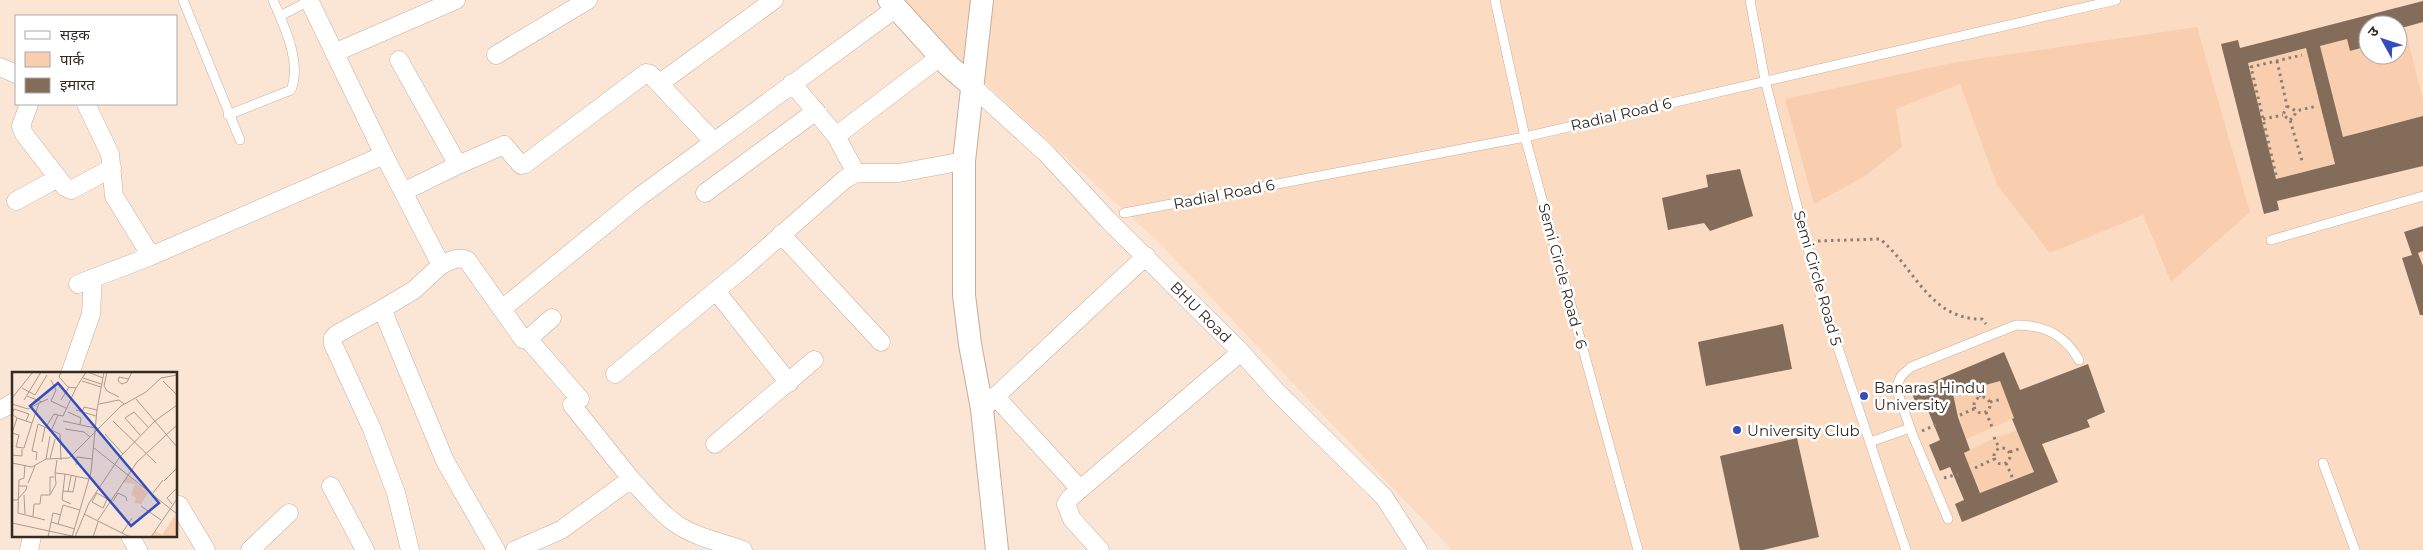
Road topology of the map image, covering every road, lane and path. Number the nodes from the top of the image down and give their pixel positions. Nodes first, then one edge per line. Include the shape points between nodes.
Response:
1 (183, 0) edge
2 (274, 0) edge
3 (309, 0) edge
4 (456, 0) edge
5 (588, 0) edge
6 (774, 0) edge
7 (982, 0) edge
8 (1495, 0) edge
9 (1750, 0) edge
10 (2116, 0) edge
11 (892, 4) edge
12 (280, 16) junction
13 (334, 54) junction
14 (496, 55) dead end
15 (2302, 55) dead end
16 (941, 56) junction
17 (399, 60) dead end
18 (2277, 61) junction
19 (0, 67) edge
20 (15, 74) edge
21 (1765, 80) junction
22 (660, 84) junction
23 (792, 84) junction
24 (971, 85) junction
25 (29, 105) edge
26 (86, 105) edge
27 (2288, 106) junction
28 (2317, 106) dead end
29 (816, 111) junction
30 (2296, 111) junction
31 (228, 115) junction
32 (2283, 115) junction
33 (2263, 119) junction
34 (2290, 120) junction
35 (836, 136) junction
36 (1525, 137) junction
37 (240, 140) dead end
38 (713, 141) junction
39 (384, 155) junction
40 (964, 161) junction
41 (2303, 164) dead end
42 (458, 165) junction
43 (112, 168) junction
44 (856, 173) junction
45 (2276, 175) dead end
46 (58, 178) junction
47 (403, 192) junction
48 (705, 193) dead end
49 (2423, 196) edge
50 (16, 201) dead end
51 (1124, 213) dead end
52 (781, 234) junction
53 (2271, 240) dead end
54 (1805, 242) junction
55 (151, 256) junction
56 (1146, 256) junction
57 (441, 265) junction
58 (716, 291) junction
59 (382, 309) junction
60 (502, 309) junction
61 (552, 318) dead end
62 (1994, 336) junction
63 (528, 338) junction
64 (880, 342) dead end
65 (1241, 352) junction
66 (814, 360) dead end
67 (2080, 360) dead end
68 (69, 372) edge
69 (615, 374) dead end
70 (789, 383) junction
71 (1975, 384) dead end
72 (1980, 397) junction
73 (2002, 399) dead end
74 (988, 402) junction
75 (1990, 402) junction
76 (12, 403) edge
77 (1974, 409) junction
78 (0, 410) edge
79 (1986, 412) junction
80 (1960, 415) dead end
81 (1992, 427) dead end
82 (1910, 428) junction
83 (1994, 436) dead end
84 (1870, 442) junction
85 (715, 444) dead end
86 (1999, 448) junction
87 (2022, 448) dead end
88 (2010, 452) junction
89 (1994, 459) junction
90 (2006, 463) junction
91 (2323, 463) dead end
92 (1975, 468) dead end
93 (632, 479) junction
94 (2013, 479) dead end
95 (330, 486) dead end
96 (1079, 488) junction
97 (179, 505) dead end
98 (289, 512) dead end
99 (1948, 518) dead end
100 (131, 538) edge
101 (138, 550) edge
102 (206, 550) edge
103 (250, 550) edge
104 (365, 550) edge
105 (410, 550) edge
106 (496, 550) edge
107 (515, 550) edge
108 (743, 550) edge
109 (997, 550) edge
110 (1100, 550) edge
111 (1418, 550) edge
112 (1638, 550) edge
113 (1906, 550) edge
114 (2355, 550) edge

1 - 31 lane
2 - 12 lane
3 - 12 lane
3 - 13 street
4 - 13 street
5 - 14 street
6 - 22 street
7 - 24 street
8 - 36 lane, Semi Circle Road - 6
9 - 21 lane, Semi Circle Road 5
10 - 21 lane, Radial Road 6
11 - 16 street
11 - 23 street
12 - 31 lane via 288,34 293,62 295,81 291,90
13 - 39 street
15 - 18 path
16 - 24 street
16 - 35 street
17 - 42 street
18 - 27 path
18 - 33 path via 2250,67
19 - 20 street
21 - 36 lane, Radial Road 6
21 - 54 lane, Semi Circle Road 5
22 - 38 street
22 - 42 street via 650,74 641,76 526,164 516,161 504,145
23 - 29 street
23 - 38 street
24 - 40 street
24 - 56 street, BHU Road via 1046,153
25 - 46 street via 21,126 24,134
26 - 43 street via 110,154
27 - 30 path
27 - 32 path
28 - 30 path
29 - 35 street
29 - 48 street
30 - 34 path
31 - 37 lane
32 - 33 path
32 - 34 path
33 - 45 path
34 - 41 path
35 - 44 street
36 - 51 lane, Radial Road 6
36 - 112 lane, Semi Circle Road - 6
38 - 60 street
39 - 47 street
39 - 55 street
40 - 44 street via 900,173
40 - 74 street via 964,295 970,344
42 - 47 street
43 - 46 street via 71,190
43 - 55 street via 114,196
44 - 52 street
46 - 50 street
47 - 57 street
49 - 53 lane
52 - 58 street
52 - 64 street
54 - 62 path via 1880,239 1905,262 1924,292 1945,310 1966,320 1982,319
54 - 84 lane, Semi Circle Road 5
55 - 68 street via 86,281 90,314
56 - 65 street, BHU Road
56 - 74 street
57 - 59 street via 414,290
57 - 60 street via 454,259 467,260
58 - 69 street
58 - 70 street
59 - 105 street via 337,334 333,344 372,429 396,493
59 - 106 street via 445,461
60 - 63 street via 519,336
61 - 63 street
62 - 67 lane via 2016,325 2033,325 2052,331 2070,344
62 - 82 lane via 1911,367 1900,376 1896,388
63 - 93 street
65 - 96 street
65 - 111 street, BHU Road via 1384,497
66 - 70 street
70 - 85 street
71 - 72 path
72 - 75 path
72 - 77 path via 1974,402
73 - 75 path
74 - 96 street
74 - 109 street
75 - 79 path
76 - 78 street
77 - 79 path
77 - 80 path
79 - 81 path
82 - 84 lane
82 - 99 lane
83 - 86 path
84 - 113 lane, Semi Circle Road 5
86 - 88 path
86 - 89 path
87 - 88 path
88 - 90 path
89 - 90 path
89 - 92 path
90 - 94 path
91 - 114 lane
93 - 107 street via 561,530
93 - 108 street via 676,524
95 - 104 street
96 - 110 street via 1066,504 1068,512
97 - 102 street
98 - 103 street
100 - 101 street

